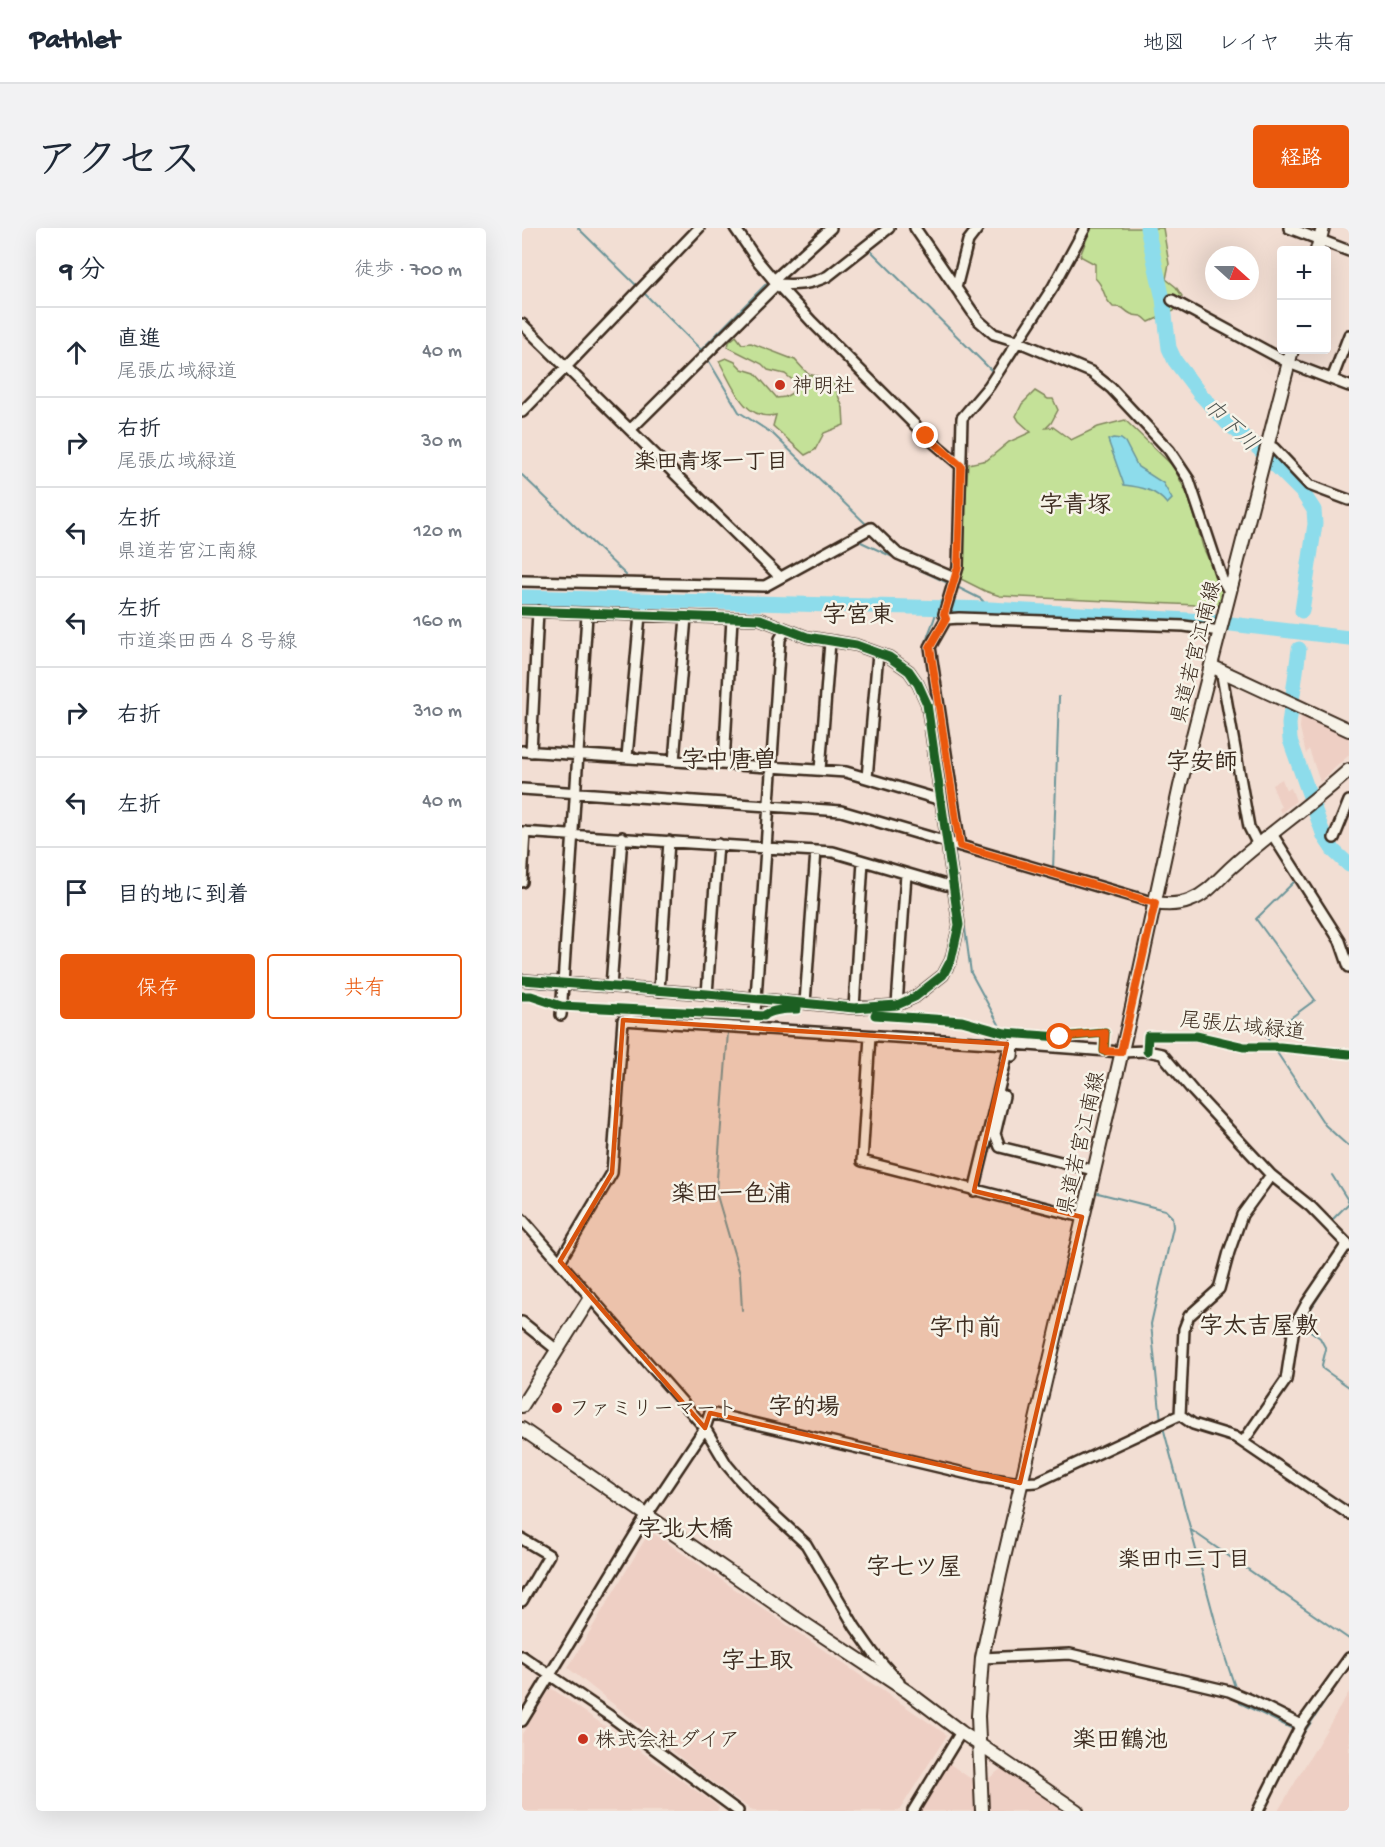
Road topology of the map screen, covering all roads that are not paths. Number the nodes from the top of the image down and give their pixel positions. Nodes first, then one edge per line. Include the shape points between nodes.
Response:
1 (699, 228) edge
2 (831, 228) edge
3 (889, 228) edge
4 (915, 228) edge
5 (978, 228) edge
6 (1085, 228) edge
7 (1289, 228) edge
8 (738, 229) edge
9 (1320, 239) edge
10 (1349, 251) edge
11 (775, 282) junction
12 (956, 288) junction
13 (1172, 300) dead end
14 (522, 324) edge
15 (1349, 335) edge
16 (1017, 341) junction
17 (1349, 349) edge
18 (1291, 354) edge
19 (1289, 363) junction
20 (566, 367) junction
21 (1335, 380) junction
22 (1349, 386) edge
23 (522, 412) edge
24 (631, 429) junction
25 (1268, 446) junction
26 (961, 466) junction
27 (1349, 500) edge
28 (780, 577) junction
29 (954, 578) junction
30 (522, 581) edge
31 (1230, 593) junction
32 (522, 611) edge
33 (538, 612) junction
34 (587, 615) junction
35 (640, 615) junction
36 (686, 617) junction
37 (945, 617) junction
38 (732, 618) junction
39 (785, 630) junction
40 (1220, 631) junction
41 (830, 642) junction
42 (878, 653) junction
43 (1216, 668) junction
44 (1349, 730) edge
45 (526, 752) edge
46 (578, 754) junction
47 (627, 757) junction
48 (674, 761) junction
49 (724, 764) junction
50 (770, 768) junction
51 (820, 770) junction
52 (1349, 770) edge
53 (867, 778) junction
54 (522, 789) edge
55 (575, 792) junction
56 (941, 800) junction
57 (1349, 801) edge
58 (768, 805) junction
59 (524, 832) edge
60 (573, 834) junction
61 (1272, 834) junction
62 (622, 837) junction
63 (1334, 838) dead end
64 (669, 842) junction
65 (947, 842) junction
66 (718, 844) junction
67 (1258, 845) junction
68 (960, 846) junction
69 (766, 848) junction
70 (816, 851) junction
71 (863, 861) junction
72 (906, 874) junction
73 (522, 882) edge
74 (952, 884) junction
75 (1155, 903) junction
76 (1349, 967) edge
77 (522, 980) edge
78 (562, 987) junction
79 (611, 987) junction
80 (659, 991) junction
81 (707, 994) junction
82 (757, 999) junction
83 (805, 1003) junction
84 (897, 1005) junction
85 (854, 1008) junction
86 (561, 1015) dead end
87 (754, 1028) junction
88 (870, 1036) junction
89 (1121, 1052) junction
90 (1093, 1170) junction
91 (1271, 1175) junction
92 (974, 1191) junction
93 (1082, 1217) junction
94 (522, 1219) edge
95 (1348, 1245) edge
96 (560, 1261) junction
97 (590, 1298) junction
98 (522, 1322) edge
99 (557, 1350) junction
100 (522, 1406) edge
101 (1180, 1415) junction
102 (705, 1428) junction
103 (522, 1430) edge
104 (1243, 1442) junction
105 (1020, 1483) junction
106 (1349, 1514) edge
107 (647, 1515) junction
108 (522, 1539) edge
109 (522, 1601) edge
110 (522, 1656) edge
111 (982, 1658) junction
112 (1349, 1658) edge
113 (551, 1674) junction
114 (908, 1692) junction
115 (522, 1721) edge
116 (1301, 1725) junction
117 (961, 1732) junction
118 (979, 1744) junction
119 (733, 1809) edge
120 (913, 1811) edge
121 (982, 1811) edge
122 (1077, 1811) edge
123 (1258, 1811) edge

1 - 20 street
2 - 11 street
3 - 11 street via 828,276 809,284
4 - 12 street
5 - 12 street via 968,241
6 - 16 street via 1053,287
7 - 9 street
8 - 11 street
9 - 10 street
11 - 24 street
11 - 26 street via 926,436
12 - 16 street via 978,320 994,334
13 - 19 street
14 - 20 street
15 - 21 street
16 - 26 street via 962,418
16 - 31 street via 1091,372 1169,450 1190,480
17 - 21 street
18 - 19 main road, 県道若宮江南線
19 - 21 street
19 - 25 main road, 県道若宮江南線
20 - 23 street
20 - 24 street
21 - 22 street
24 - 28 street
25 - 27 street via 1309,485
25 - 31 main road, 県道若宮江南線
26 - 29 street via 958,567
28 - 29 street via 871,528 898,554
28 - 30 street via 765,586
29 - 37 street
31 - 40 main road, 県道若宮江南線
32 - 33 street
33 - 34 street
33 - 45 street
34 - 35 street
34 - 46 street
35 - 36 street
35 - 47 street
36 - 38 street
36 - 48 street
37 - 40 street via 1184,626
37 - 68 street via 930,647
38 - 39 street via 759,619
38 - 49 street
39 - 41 street
39 - 50 street via 780,639
40 - 43 main road, 県道若宮江南線
41 - 42 street
41 - 51 street
42 - 53 street
42 - 56 street via 909,671 925,697
43 - 44 main road
43 - 67 street via 1248,827
43 - 75 main road, 県道若宮江南線 via 1180,786
45 - 46 street
46 - 47 street
46 - 55 street
47 - 48 street
48 - 49 street
49 - 50 street
50 - 51 street
50 - 58 street
51 - 53 street
52 - 61 main road
53 - 56 street
54 - 55 street
55 - 58 street
55 - 60 street
56 - 65 street
57 - 63 street
58 - 65 street via 841,811
58 - 69 street
59 - 60 street
59 - 73 street
60 - 62 street
60 - 78 street
61 - 67 main road
61 - 76 street via 1340,941
62 - 64 street
62 - 79 street
64 - 66 street
64 - 80 street
65 - 68 street
65 - 74 street
66 - 69 street
66 - 81 street
67 - 75 main road via 1198,897 1172,905
68 - 75 street
69 - 70 street
69 - 82 street
70 - 71 street
70 - 83 street
71 - 72 street
71 - 85 street
72 - 74 street
72 - 84 street
74 - 84 street via 959,926 951,960 930,987
75 - 89 main road, 県道若宮江南線
77 - 78 street
78 - 79 street
78 - 86 street
79 - 80 street
80 - 81 street
81 - 82 street
82 - 83 street
82 - 87 street
83 - 85 street
84 - 85 street
87 - 88 street
87 - 96 street via 623,1020 612,1173
88 - 92 street via 862,1161
88 - 92 street via 1007,1044
89 - 90 main road, 県道若宮江南線
89 - 90 street via 1014,1044 994,1134 997,1143 1006,1150
89 - 91 street via 1162,1054
90 - 93 main road, 県道若宮江南線
91 - 95 street via 1311,1207
91 - 101 street via 1242,1215 1219,1290 1189,1316 1184,1329
92 - 93 street
93 - 105 main road, 県道若宮江南線
94 - 96 street
95 - 104 street via 1294,1327 1286,1380
96 - 97 street
97 - 99 main road
97 - 102 street
98 - 99 street
99 - 100 main road
101 - 104 street via 1193,1424
101 - 105 street via 1037,1482
102 - 105 street via 711,1413
102 - 107 street
102 - 114 street via 738,1478 806,1544 855,1628
103 - 107 main road
104 - 106 street
105 - 111 main road, 県道若宮江南線
107 - 113 street
107 - 114 main road
108 - 109 street via 549,1555
110 - 113 street
111 - 116 street via 1070,1654 1229,1692
111 - 118 main road, 県道若宮江南線
112 - 116 street
113 - 115 street
113 - 119 street
114 - 117 main road
116 - 123 street
117 - 118 main road
117 - 120 street
118 - 121 main road, 県道若宮江南線
118 - 122 main road

